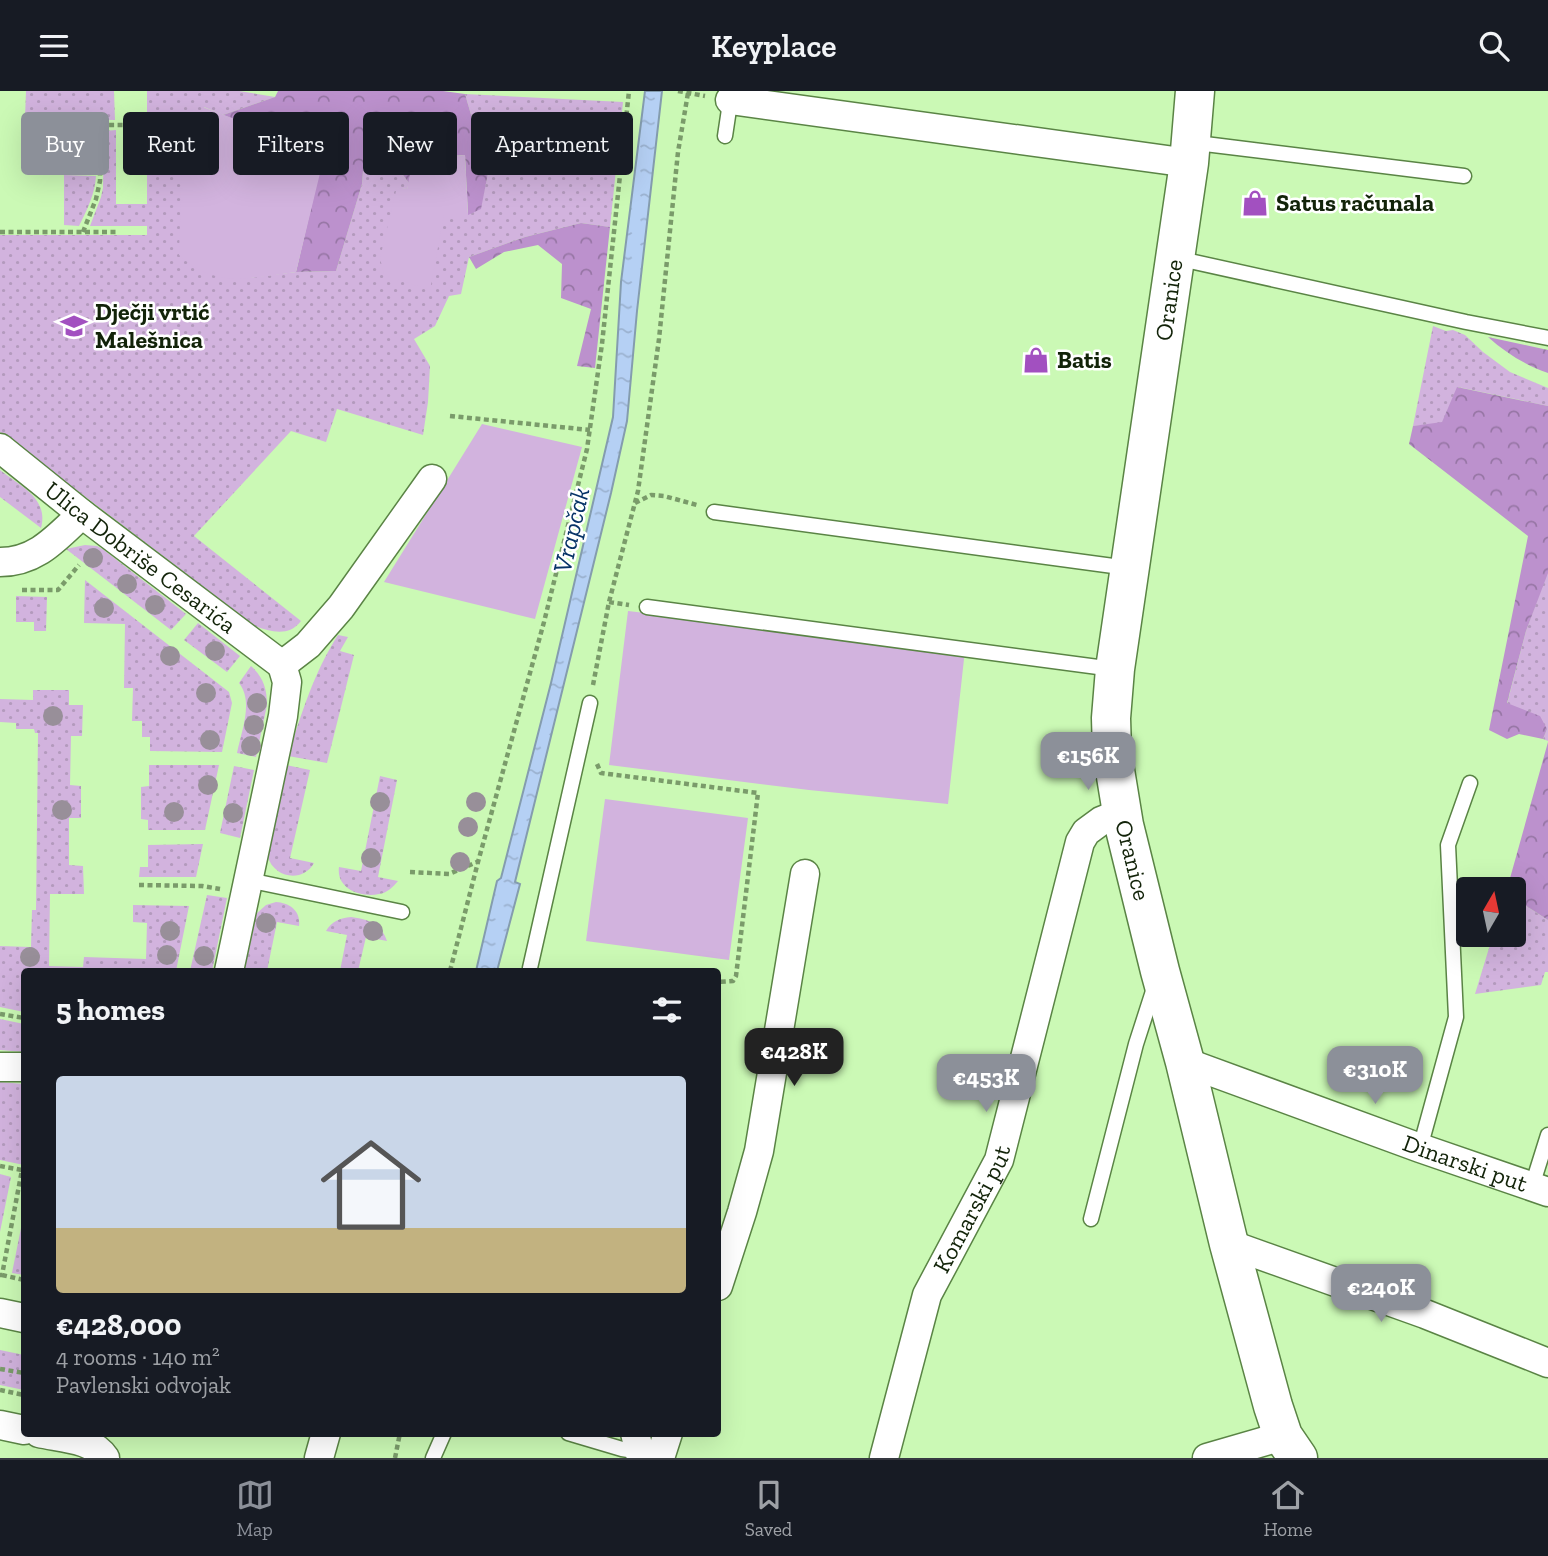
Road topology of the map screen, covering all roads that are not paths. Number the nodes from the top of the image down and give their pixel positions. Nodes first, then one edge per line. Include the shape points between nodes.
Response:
1 (1195, 91) edge
2 (731, 96) edge
3 (725, 136) dead end
4 (1190, 152) junction
5 (1464, 176) dead end
6 (1175, 258) junction
7 (1548, 338) edge
8 (0, 449) edge
9 (432, 479) dead end
10 (714, 512) road end
11 (82, 514) junction
12 (0, 562) edge
13 (1129, 568) junction
14 (648, 607) dead end
15 (282, 665) junction
16 (1115, 669) junction
17 (590, 703) road end
18 (1470, 783) dead end
19 (1122, 813) junction
20 (805, 874) dead end
21 (247, 887) junction
22 (402, 912) dead end
23 (230, 968) edge
24 (530, 968) edge
25 (1160, 971) junction
26 (1185, 1062) junction
27 (0, 1067) edge
28 (21, 1067) edge
29 (1548, 1135) edge
30 (1420, 1148) junction
31 (1543, 1186) edge
32 (1091, 1219) dead end
33 (1229, 1244) junction
34 (721, 1277) edge
35 (0, 1313) edge
36 (21, 1317) edge
37 (1548, 1363) edge
38 (0, 1425) edge
39 (21, 1429) edge
40 (57, 1437) edge
41 (325, 1437) edge
42 (442, 1437) edge
43 (582, 1437) edge
44 (662, 1437) edge
45 (1290, 1447) edge
46 (644, 1450) edge
47 (105, 1458) edge
48 (319, 1458) edge
49 (433, 1458) edge
50 (884, 1458) edge
51 (1207, 1458) edge

1 - 4 main road, Oranice
2 - 3 lane
2 - 4 street
4 - 5 lane via 1219,146
4 - 6 main road, Oranice
6 - 7 lane
6 - 13 main road, Oranice
8 - 11 street, Ulica Dobriše Cesarića
9 - 15 street via 341,607 308,645
10 - 13 lane
11 - 12 street via 40,552
11 - 15 street, Ulica Dobriše Cesarića
13 - 16 main road, Oranice
14 - 16 lane
15 - 21 street via 286,698
16 - 19 main road, Oranice via 1112,752
17 - 24 lane
18 - 30 lane via 1448,845 1456,1017
19 - 25 main road, Oranice
19 - 50 street, Komarski put via 1101,821 1080,842 999,1160 927,1295
20 - 34 street via 759,1151
21 - 22 lane
21 - 23 street
25 - 26 main road, Oranice
25 - 32 lane via 1136,1044
26 - 30 street, Dinarski put
26 - 33 main road, Oranice
27 - 28 street
29 - 31 lane
30 - 31 street, Dinarski put
33 - 37 street
33 - 45 main road, Oranice via 1273,1406
35 - 36 street
38 - 39 street
40 - 47 street via 92,1445
41 - 48 street
42 - 49 lane
43 - 46 lane via 622,1449
44 - 46 street
45 - 51 street

